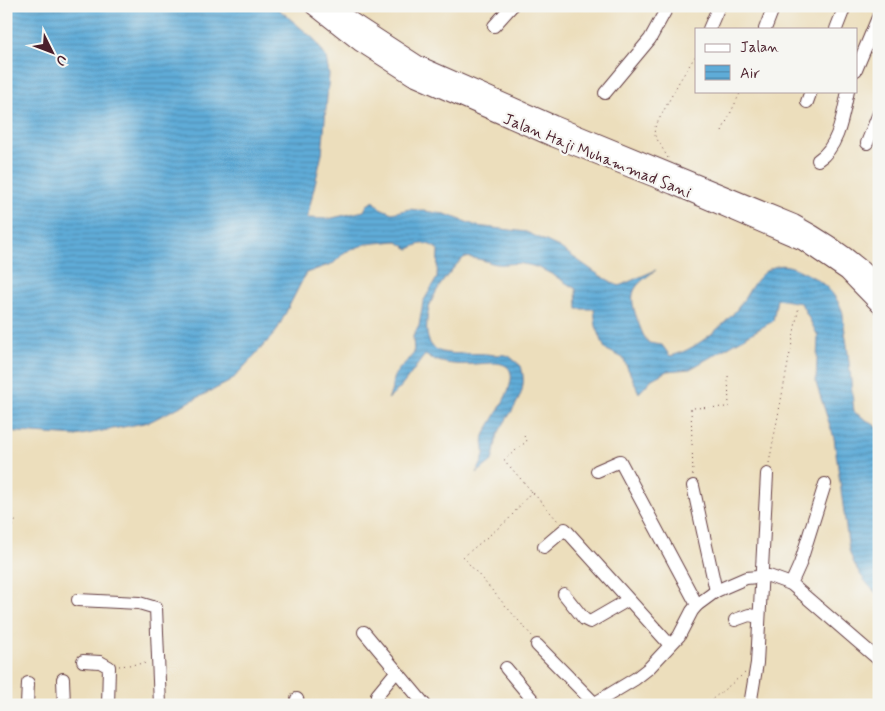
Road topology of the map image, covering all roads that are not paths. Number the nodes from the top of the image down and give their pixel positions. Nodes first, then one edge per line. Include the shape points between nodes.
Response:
1 (313, 6) edge
2 (329, 6) edge
3 (512, 6) edge
4 (668, 6) edge
5 (720, 6) edge
6 (774, 6) edge
7 (845, 6) edge
8 (879, 15) edge
9 (494, 26) dead end
10 (709, 28) edge
11 (766, 28) edge
12 (836, 28) edge
13 (858, 65) edge
14 (848, 92) edge
15 (605, 93) dead end
16 (879, 113) edge
17 (867, 142) dead end
18 (818, 160) dead end
19 (675, 180) junction
20 (879, 284) edge
21 (879, 305) edge
22 (596, 471) dead end
23 (767, 474) road end
24 (825, 484) dead end
25 (693, 486) road end
26 (544, 547) dead end
27 (761, 577) junction
28 (791, 584) junction
29 (716, 591) junction
30 (564, 594) dead end
31 (78, 600) dead end
32 (628, 600) junction
33 (697, 605) junction
34 (759, 617) junction
35 (735, 620) dead end
36 (364, 632) dead end
37 (670, 645) junction
38 (537, 646) road end
39 (879, 660) edge
40 (83, 661) dead end
41 (506, 668) dead end
42 (396, 672) junction
43 (63, 679) dead end
44 (28, 683) dead end
45 (594, 704) edge
46 (26, 705) edge
47 (64, 705) edge
48 (108, 705) edge
49 (160, 705) edge
50 (377, 705) edge
51 (425, 705) edge
52 (537, 705) edge
53 (750, 705) edge

1 - 19 main road, Jalan Haji Muhammad Sani via 360,43 413,77 550,137
2 - 19 main road, Jalan Haji Muhammad Sani via 418,64
3 - 9 street
4 - 15 street via 650,39
5 - 10 street
6 - 11 street
7 - 12 street
8 - 13 street
14 - 18 street via 828,154
16 - 17 street
19 - 20 main road, Jalan Haji Muhammad Sani via 794,223 857,262
19 - 21 main road, Jalan Haji Muhammad Sani via 803,242 846,272
22 - 33 street via 620,461
23 - 27 street
24 - 28 street
25 - 29 street
26 - 32 street via 565,529
27 - 28 street via 769,576
27 - 29 street via 746,578
27 - 34 street
28 - 39 street
29 - 33 street
30 - 32 street via 590,622
31 - 49 street via 139,603 156,608
32 - 37 street
33 - 37 street
34 - 35 street via 748,615
34 - 53 street via 757,663
36 - 42 street
37 - 45 street via 636,679
38 - 45 street
40 - 48 street via 100,662 109,667
41 - 52 street
42 - 50 street via 379,691
42 - 51 street
43 - 47 street
44 - 46 street

